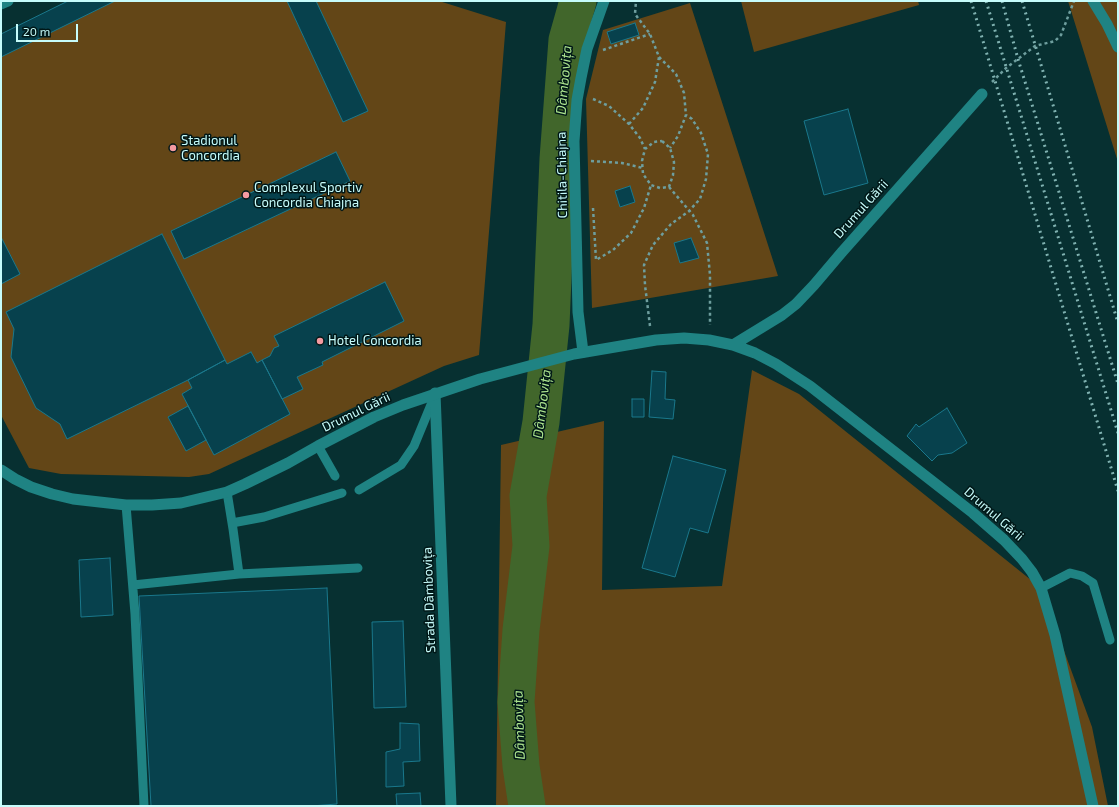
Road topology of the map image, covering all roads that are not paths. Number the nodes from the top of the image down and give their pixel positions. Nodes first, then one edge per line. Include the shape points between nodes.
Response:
1 (8, 1) edge
2 (604, 1) edge
3 (1093, 1) edge
4 (1, 4) edge
5 (1118, 47) edge
6 (982, 94) road end
7 (733, 345) junction
8 (578, 353) junction
9 (435, 394) junction
10 (318, 446) junction
11 (1, 470) edge
12 (335, 476) dead end
13 (359, 490) dead end
14 (227, 492) junction
15 (342, 492) dead end
16 (126, 505) junction
17 (232, 523) junction
18 (358, 568) dead end
19 (239, 574) junction
20 (133, 585) junction
21 (1041, 588) junction
22 (1110, 640) dead end
23 (144, 806) edge
24 (451, 806) edge
25 (1093, 806) edge

1 - 4 main road
2 - 8 main road, Chitila-Chiajna via 587,49 577,100 574,141
3 - 5 main road via 1108,24
6 - 7 main road, Drumul Gării via 796,304
7 - 8 main road, Drumul Gării via 684,338 653,340
7 - 21 main road, Drumul Gării via 755,353 794,374 933,481 1004,540 1022,558
8 - 9 main road, Drumul Gării via 480,379
9 - 10 main road, Drumul Gării via 382,414
9 - 13 lane via 414,446 401,465
9 - 24 main road, Strada Dâmbovița
10 - 12 lane
10 - 14 main road, Drumul Gării
11 - 16 main road, Drumul Gării via 31,487 52,494
14 - 16 main road, Drumul Gării via 180,503
14 - 17 lane
15 - 17 lane via 264,517
16 - 20 lane
17 - 19 lane
18 - 19 lane
19 - 20 lane
20 - 23 lane
21 - 22 lane via 1070,573 1094,583
21 - 25 main road, Drumul Gării via 1055,635

